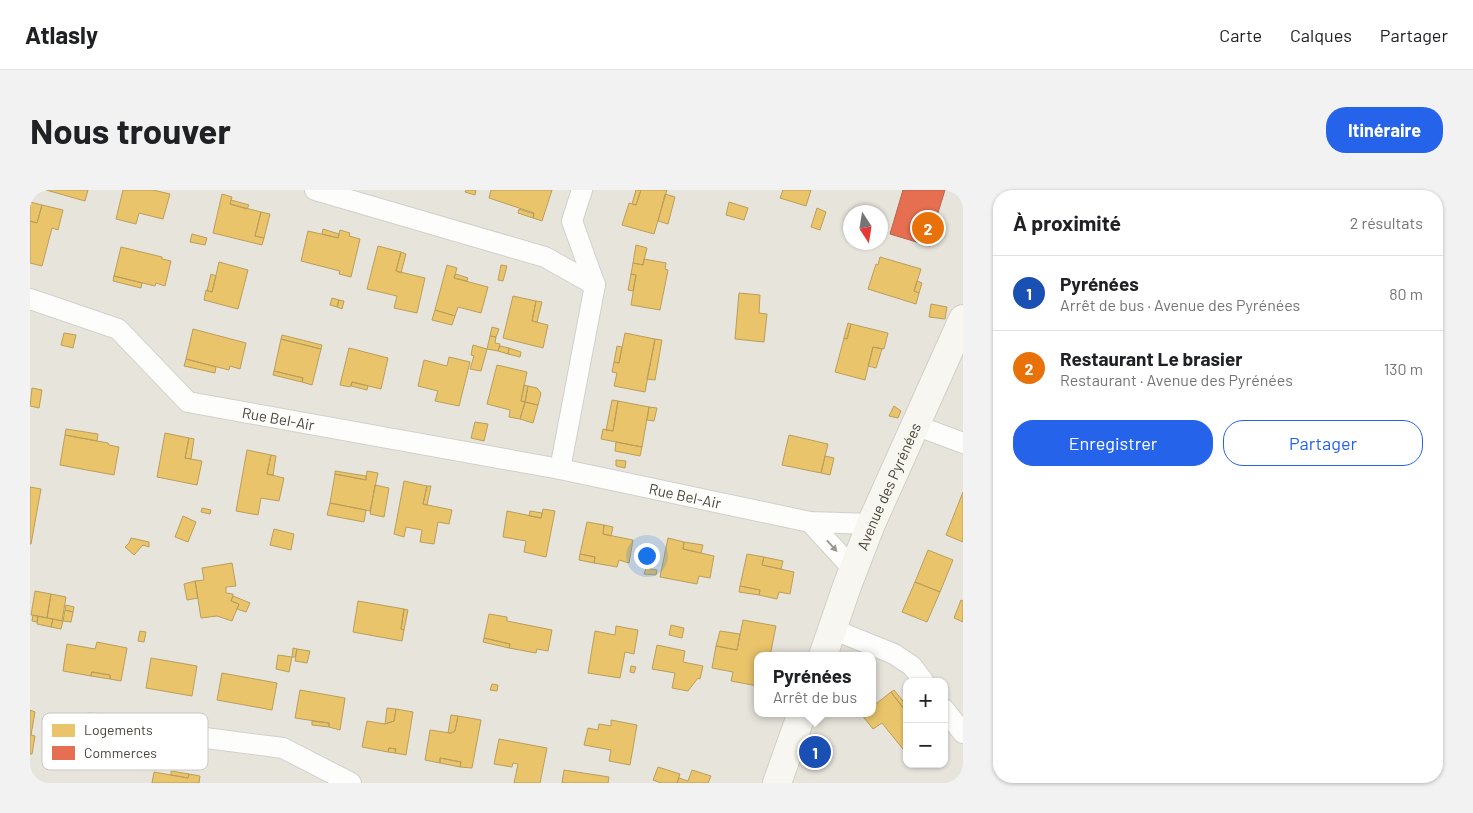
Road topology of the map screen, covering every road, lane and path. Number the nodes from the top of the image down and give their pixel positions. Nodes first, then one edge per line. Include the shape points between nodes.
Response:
1 (315, 190) edge
2 (582, 190) edge
3 (594, 285) junction
4 (30, 300) edge
5 (963, 319) edge
6 (915, 425) junction
7 (963, 444) edge
8 (560, 469) junction
9 (810, 522) junction
10 (871, 524) junction
11 (853, 569) junction
12 (832, 629) junction
13 (824, 652) edge
14 (921, 678) edge
15 (948, 714) edge
16 (801, 717) edge
17 (963, 734) edge
18 (208, 738) edge
19 (351, 783) edge
20 (777, 783) edge

1 - 3 street via 544,257
2 - 3 street via 572,220
3 - 8 street
4 - 8 street, Rue Bel-Air via 118,329 188,402
5 - 6 main road, Avenue des Pyrénées
6 - 7 street
6 - 10 main road, Avenue des Pyrénées
8 - 9 street, Rue Bel-Air
9 - 10 street, Rue Bel-Air
9 -> 11 street
10 - 11 main road, Avenue des Pyrénées
11 - 12 main road, Avenue des Pyrénées
12 - 13 main road, Avenue des Pyrénées
12 - 14 street via 894,654 912,666
15 - 17 street
16 - 20 main road
18 - 19 street via 283,748

